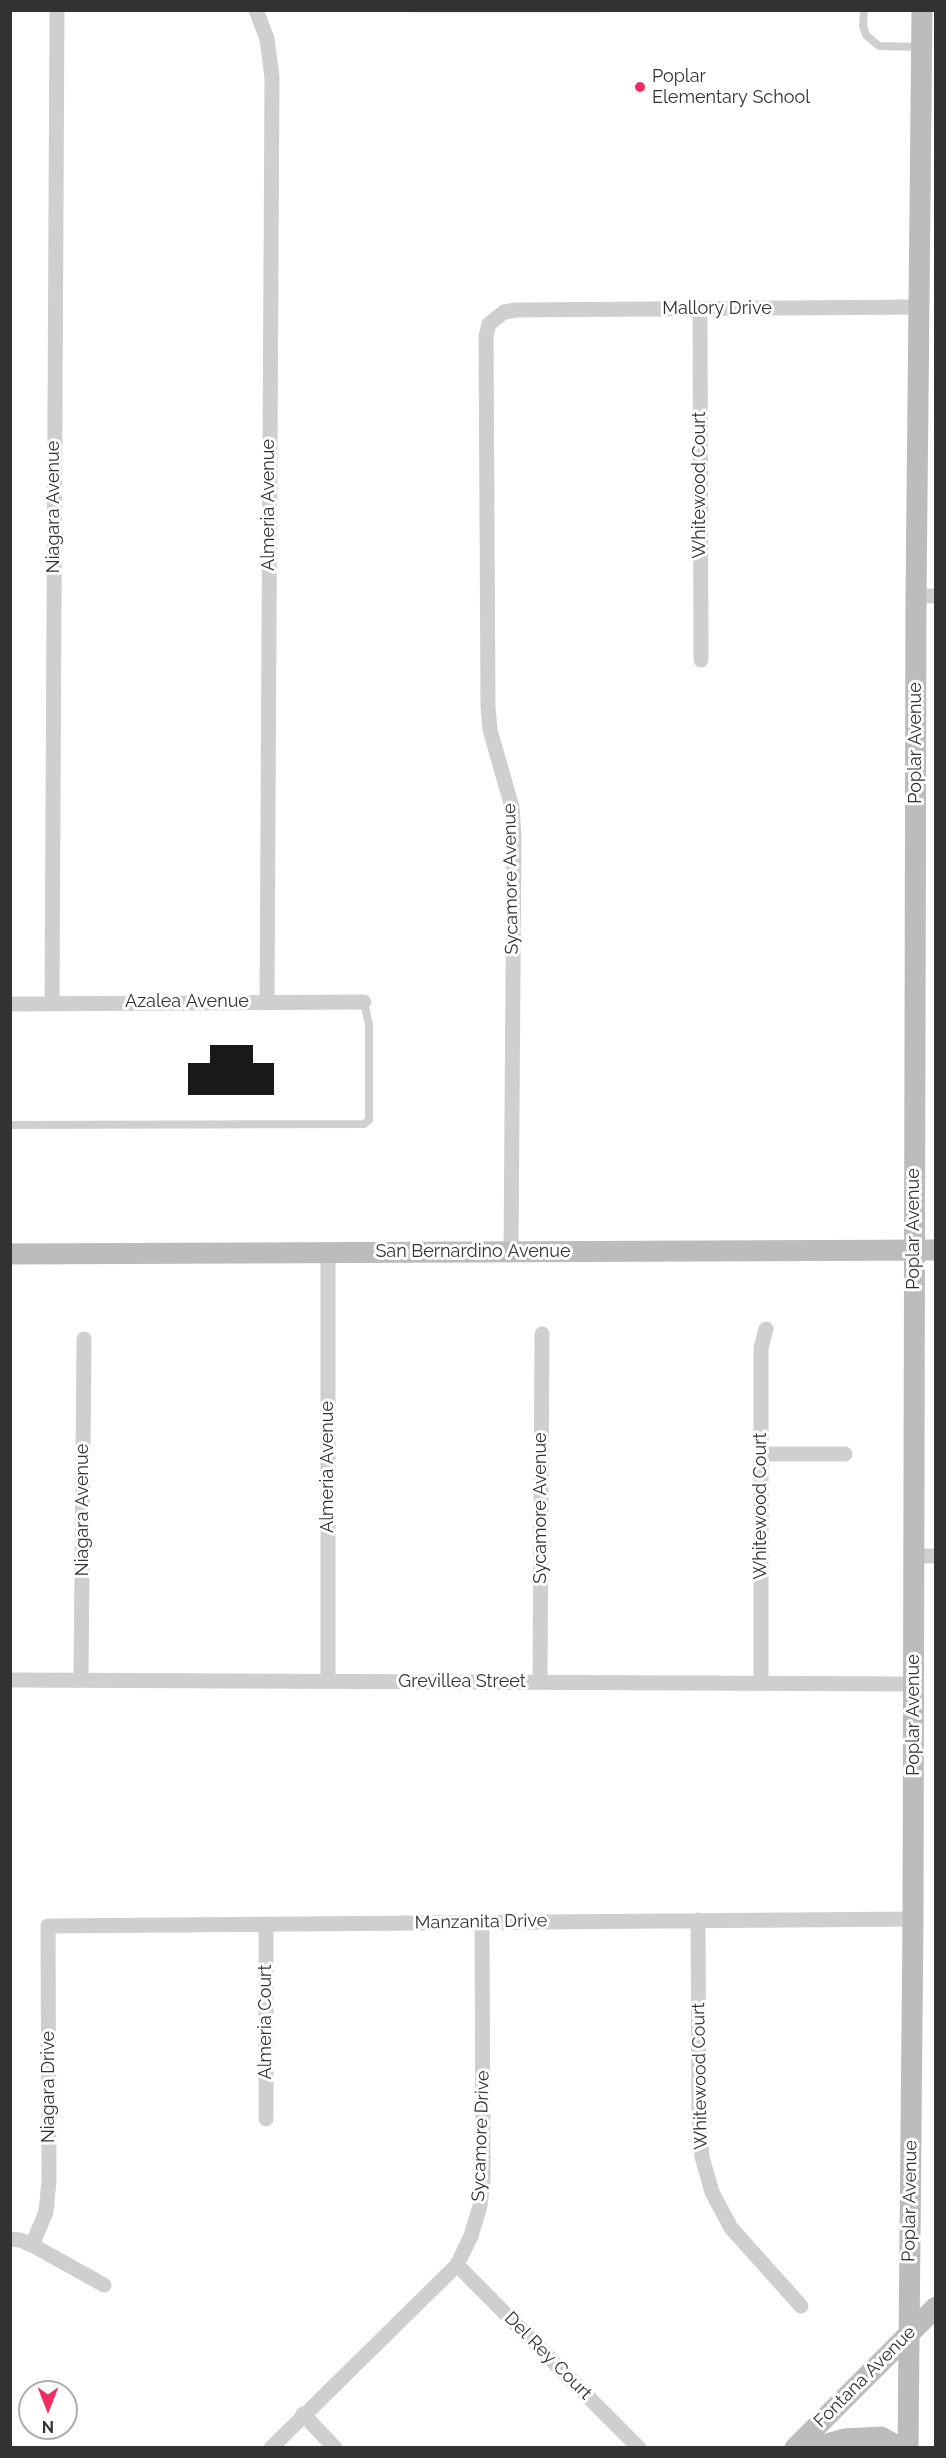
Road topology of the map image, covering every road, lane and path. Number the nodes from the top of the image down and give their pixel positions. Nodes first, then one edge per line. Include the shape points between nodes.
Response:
1 (57, 10) edge
2 (256, 10) edge
3 (864, 10) edge
4 (922, 10) edge
5 (922, 47) junction
6 (918, 307) junction
7 (516, 309) joint
8 (700, 309) junction
9 (926, 596) edge
10 (701, 660) dead end
11 (267, 1001) junction
12 (364, 1002) joint
13 (52, 1003) junction
14 (10, 1004) edge
15 (10, 1125) edge
16 (914, 1250) junction
17 (936, 1250) edge
18 (328, 1252) junction
19 (511, 1252) junction
20 (10, 1254) edge
21 (766, 1329) dead end
22 (542, 1334) dead end
23 (84, 1339) dead end
24 (762, 1454) junction
25 (844, 1454) dead end
26 (914, 1556) junction
27 (936, 1556) edge
28 (10, 1680) edge
29 (81, 1680) junction
30 (328, 1681) junction
31 (540, 1682) junction
32 (761, 1683) junction
33 (914, 1684) junction
34 (913, 1919) junction
35 (698, 1920) junction
36 (482, 1922) junction
37 (266, 1924) junction
38 (48, 1926) joint
39 (266, 2119) dead end
40 (10, 2239) edge
41 (32, 2245) junction
42 (457, 2265) junction
43 (104, 2285) dead end
44 (801, 2306) dead end
45 (936, 2307) edge
46 (909, 2333) junction
47 (303, 2414) junction
48 (271, 2448) edge
49 (335, 2448) edge
50 (639, 2448) edge
51 (795, 2448) edge
52 (812, 2448) edge
53 (901, 2448) edge
54 (908, 2448) edge

1 - 13 street, Niagara Avenue
2 - 11 street, Almeria Avenue via 267,39 272,77
3 - 5 lane via 866,35 879,46
4 - 5 street, Poplar Avenue
5 - 6 street, Poplar Avenue
6 - 8 street, Mallory Drive
6 - 9 street, Poplar Avenue
7 - 8 street, Mallory Drive
7 - 19 street, Sycamore Avenue via 495,317 486,336 488,706 490,730 512,807 514,837
8 - 10 street, Whitewood Court
9 - 16 street, Poplar Avenue
11 - 12 street, Azalea Avenue
11 - 13 street, Azalea Avenue
12 - 15 lane via 369,1025 369,1120 364,1124
13 - 14 street, Azalea Avenue
16 - 17 street, San Bernardino Avenue
16 - 19 street, San Bernardino Avenue
16 - 26 street, Poplar Avenue
18 - 19 street, San Bernardino Avenue
18 - 20 street, San Bernardino Avenue
18 - 30 street, Almeria Avenue
21 - 24 street, Whitewood Court via 761,1348
22 - 31 street, Sycamore Avenue
23 - 29 street, Niagara Avenue
24 - 25 street
24 - 32 street, Whitewood Court
26 - 27 street
26 - 33 street, Poplar Avenue
28 - 29 street, Grevillea Street
29 - 30 street, Grevillea Street
30 - 31 street, Grevillea Street
31 - 32 street, Grevillea Street
32 - 33 street, Grevillea Street
33 - 34 street, Poplar Avenue
34 - 35 street, Manzanita Drive
34 - 46 street, Poplar Avenue
35 - 36 street, Manzanita Drive
35 - 44 street, Whitewood Court via 702,2157 712,2192 731,2228
36 - 37 street, Manzanita Drive
36 - 42 street, Sycamore Drive via 483,2180 471,2236
37 - 38 street, Manzanita Drive
37 - 39 street, Almeria Court
38 - 41 street, Niagara Drive via 49,2181 46,2212
40 - 41 street
41 - 43 street
42 - 47 street, Sycamore Drive
42 - 50 street, Del Rey Court
45 - 46 street, Fontana Avenue
46 - 51 street, Fontana Avenue
46 - 54 street, Poplar Avenue
47 - 48 street, Sycamore Drive
47 - 49 street
52 - 53 street via 844,2439 882,2436

